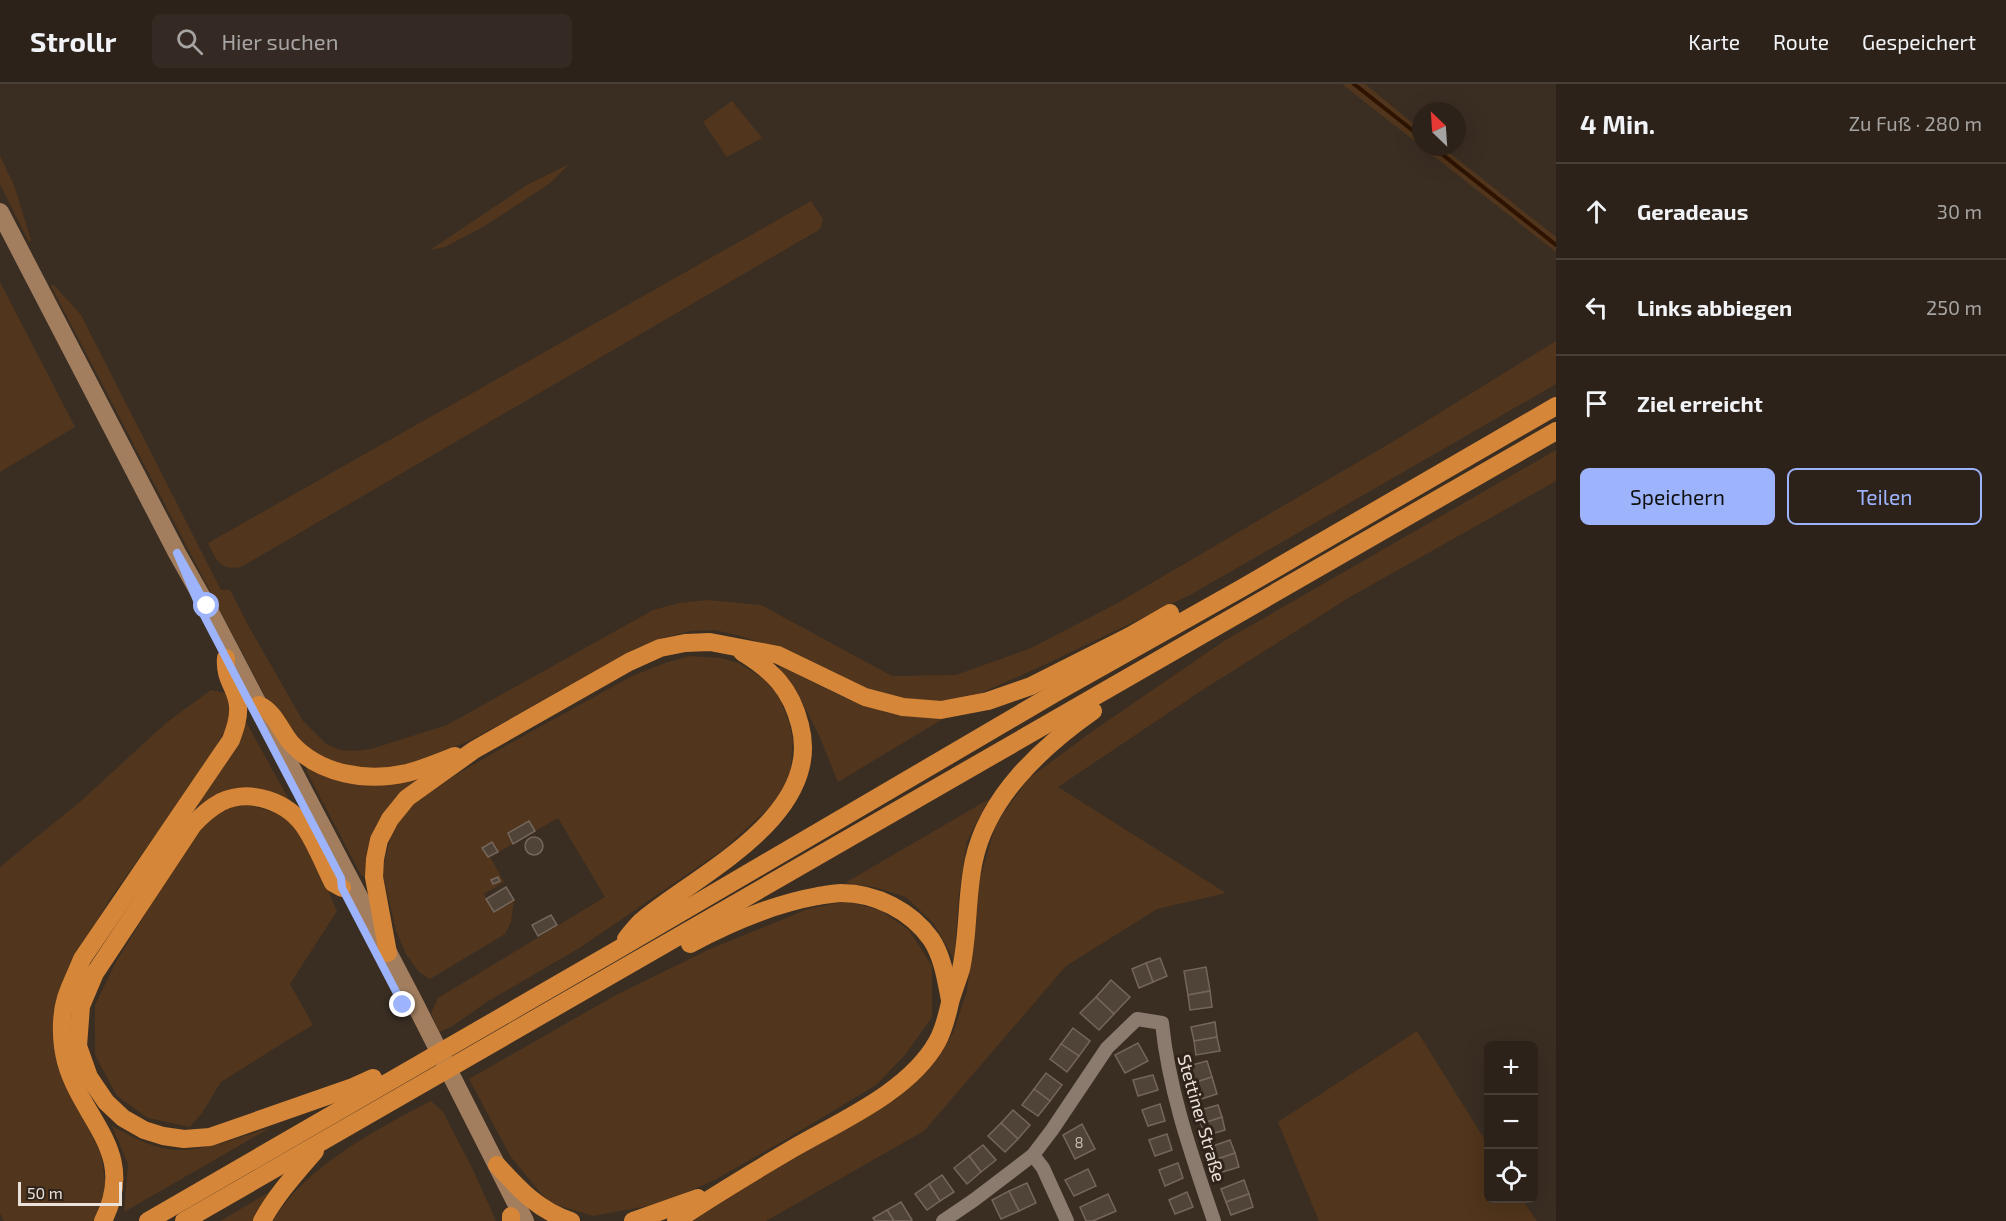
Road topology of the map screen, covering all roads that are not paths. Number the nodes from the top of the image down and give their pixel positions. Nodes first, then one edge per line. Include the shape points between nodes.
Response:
1 (0, 212) edge
2 (1556, 406) edge
3 (1556, 431) edge
4 (177, 553) junction
5 (1242, 588) junction
6 (730, 645) junction
7 (226, 658) junction
8 (1149, 667) junction
9 (260, 705) junction
10 (474, 750) junction
11 (342, 888) junction
12 (617, 950) junction
13 (388, 953) junction
14 (646, 955) junction
15 (951, 1001) junction
16 (457, 1053) junction
17 (421, 1073) junction
18 (390, 1081) junction
19 (324, 1140) junction
20 (1033, 1155) junction
21 (497, 1165) junction
22 (725, 1188) junction
23 (515, 1220) edge
24 (103, 1221) edge
25 (148, 1221) edge
26 (184, 1221) edge
27 (262, 1221) edge
28 (571, 1221) edge
29 (633, 1221) edge
30 (676, 1221) edge
31 (943, 1221) edge
32 (1067, 1221) edge
33 (1215, 1221) edge

1 - 4 main road
2 - 5 highway
3 - 8 highway
4 - 7 main road
4 - 9 main road
5 - 6 highway via 1199,597 1031,686 988,701 941,710 903,707 865,697 778,656
5 - 12 highway
6 - 10 highway via 685,643 660,648
6 - 12 highway via 764,666 784,687 796,708 803,758 796,782 783,806 753,838 642,920
7 - 11 main road via 341,878
7 - 24 highway via 225,671 238,704 231,740 82,959 66,998 62,1029 66,1061 115,1167 109,1210
8 - 14 highway
8 - 15 highway via 1049,746 1003,795 986,825 974,860 961,968
9 - 10 highway via 269,710 292,744 311,759 331,770 355,776 407,773
9 - 13 main road
10 - 13 highway via 407,798 379,840 374,877
11 - 18 highway via 333,882 306,828 290,810 269,800 247,796 223,801 206,811 95,973 81,1006 78,1046 88,1077 123,1118 144,1130 184,1139 210,1137 353,1088 371,1078
11 - 23 main road
12 - 16 highway
13 - 21 main road
14 - 15 highway via 672,954 755,913 841,892 881,899 908,915 931,940
14 - 16 highway
15 - 22 highway via 937,1042 922,1063 897,1086
16 - 17 highway
17 - 18 highway
17 - 19 highway
18 - 25 highway
19 - 26 highway
19 - 27 highway
20 - 31 street
20 - 32 street via 1043,1167
20 - 33 street, Stettiner Straße via 1107,1048 1137,1019 1162,1023 1166,1060 1185,1134
21 - 23 main road
21 - 28 highway via 533,1202
22 - 29 highway
22 - 30 highway

